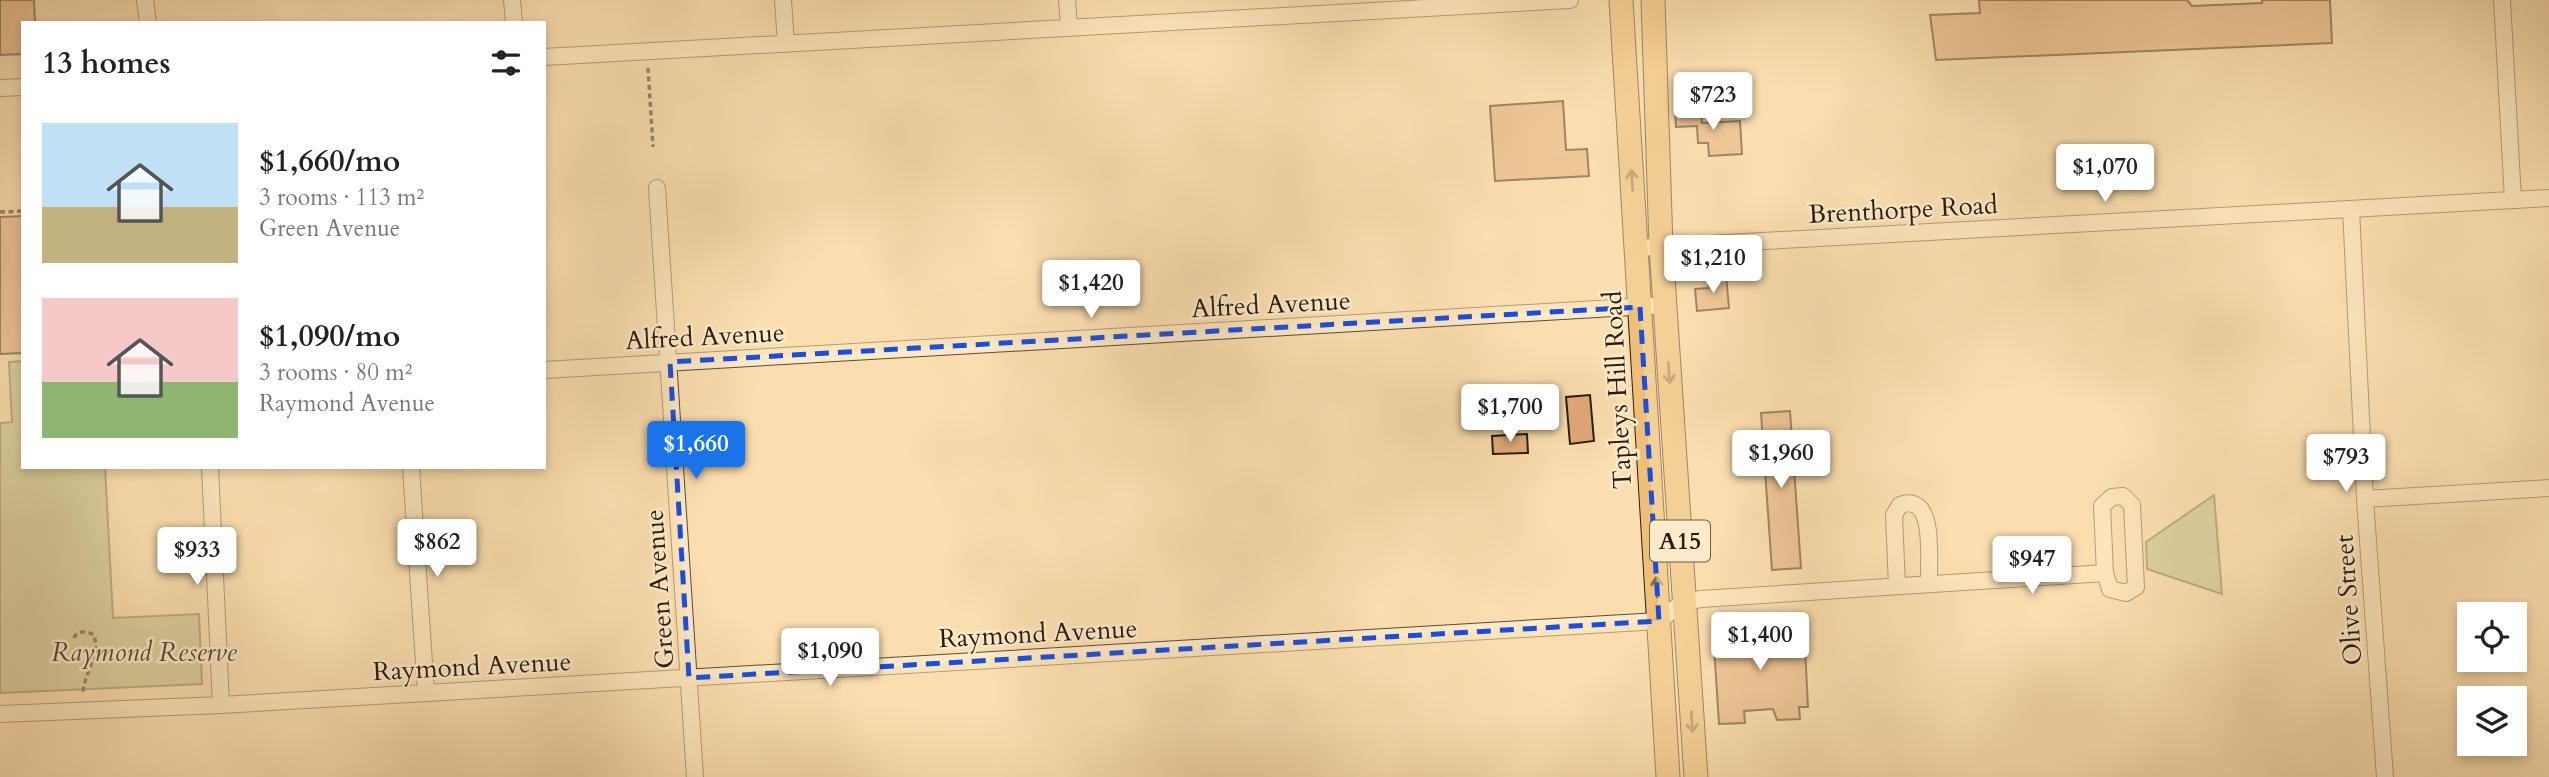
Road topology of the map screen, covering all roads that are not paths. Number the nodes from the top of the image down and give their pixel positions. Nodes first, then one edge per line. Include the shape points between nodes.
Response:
1 (145, 0) edge
2 (512, 0) edge
3 (782, 0) edge
4 (1067, 0) edge
5 (1570, 0) edge
6 (1621, 0) edge
7 (1653, 0) edge
8 (2502, 0) edge
9 (148, 21) edge
10 (514, 21) edge
11 (1069, 28) junction
12 (786, 44) junction
13 (546, 57) edge
14 (21, 87) edge
15 (0, 88) edge
16 (657, 188) dead end
17 (2549, 198) edge
18 (2513, 200) junction
19 (2351, 209) junction
20 (1661, 246) junction
21 (1636, 248) junction
22 (1665, 305) junction
23 (1640, 307) junction
24 (670, 362) junction
25 (546, 370) edge
26 (209, 469) edge
27 (411, 469) edge
28 (2549, 488) edge
29 (2365, 499) junction
30 (2105, 573) junction
31 (1929, 583) junction
32 (1897, 586) junction
33 (1683, 602) junction
34 (1659, 621) junction
35 (689, 678) junction
36 (426, 693) junction
37 (221, 705) junction
38 (0, 714) edge
39 (695, 777) edge
40 (1668, 777) edge
41 (1696, 777) edge
42 (2385, 777) edge

1 - 9 street
2 - 10 street
3 - 12 street
4 - 11 street
5 - 11 street
21 -> 6 main road, Tapleys Hill Road / A15
7 - 20 main road, Tapleys Hill Road / A15
8 - 18 street
11 - 12 street
12 - 13 street
14 - 15 street
16 - 24 street, Green Avenue
17 - 18 street, Brenthorpe Road
18 - 19 street, Brenthorpe Road
19 - 20 street, Brenthorpe Road
19 - 29 street, Olive Street
20 - 21 street, Brenthorpe Road
20 - 22 main road, Tapleys Hill Road / A15
21 - 23 main road, Tapleys Hill Road / A15
22 - 23 street, Alfred Avenue
22 -> 33 main road, Tapleys Hill Road / A15
23 - 24 street, Alfred Avenue
34 -> 23 main road, Tapleys Hill Road / A15
24 - 25 street, Alfred Avenue
24 - 35 street, Green Avenue
26 - 37 street
27 - 36 street
28 - 29 street
29 - 42 street, Olive Street
30 - 30 street via 2110,589 2126,593 2136,587 2132,505 2123,496 2112,497 2102,506
30 - 31 street
31 - 32 street
31 - 32 street via 1926,513 1909,502 1900,505 1894,515
32 - 33 street
33 - 34 street
33 -> 41 main road, Tapleys Hill Road / A15
34 - 35 street, Raymond Avenue
34 - 40 main road, Tapleys Hill Road / A15
35 - 36 street, Raymond Avenue
35 - 39 street, Green Avenue
36 - 37 street, Raymond Avenue
37 - 38 street, Raymond Avenue

